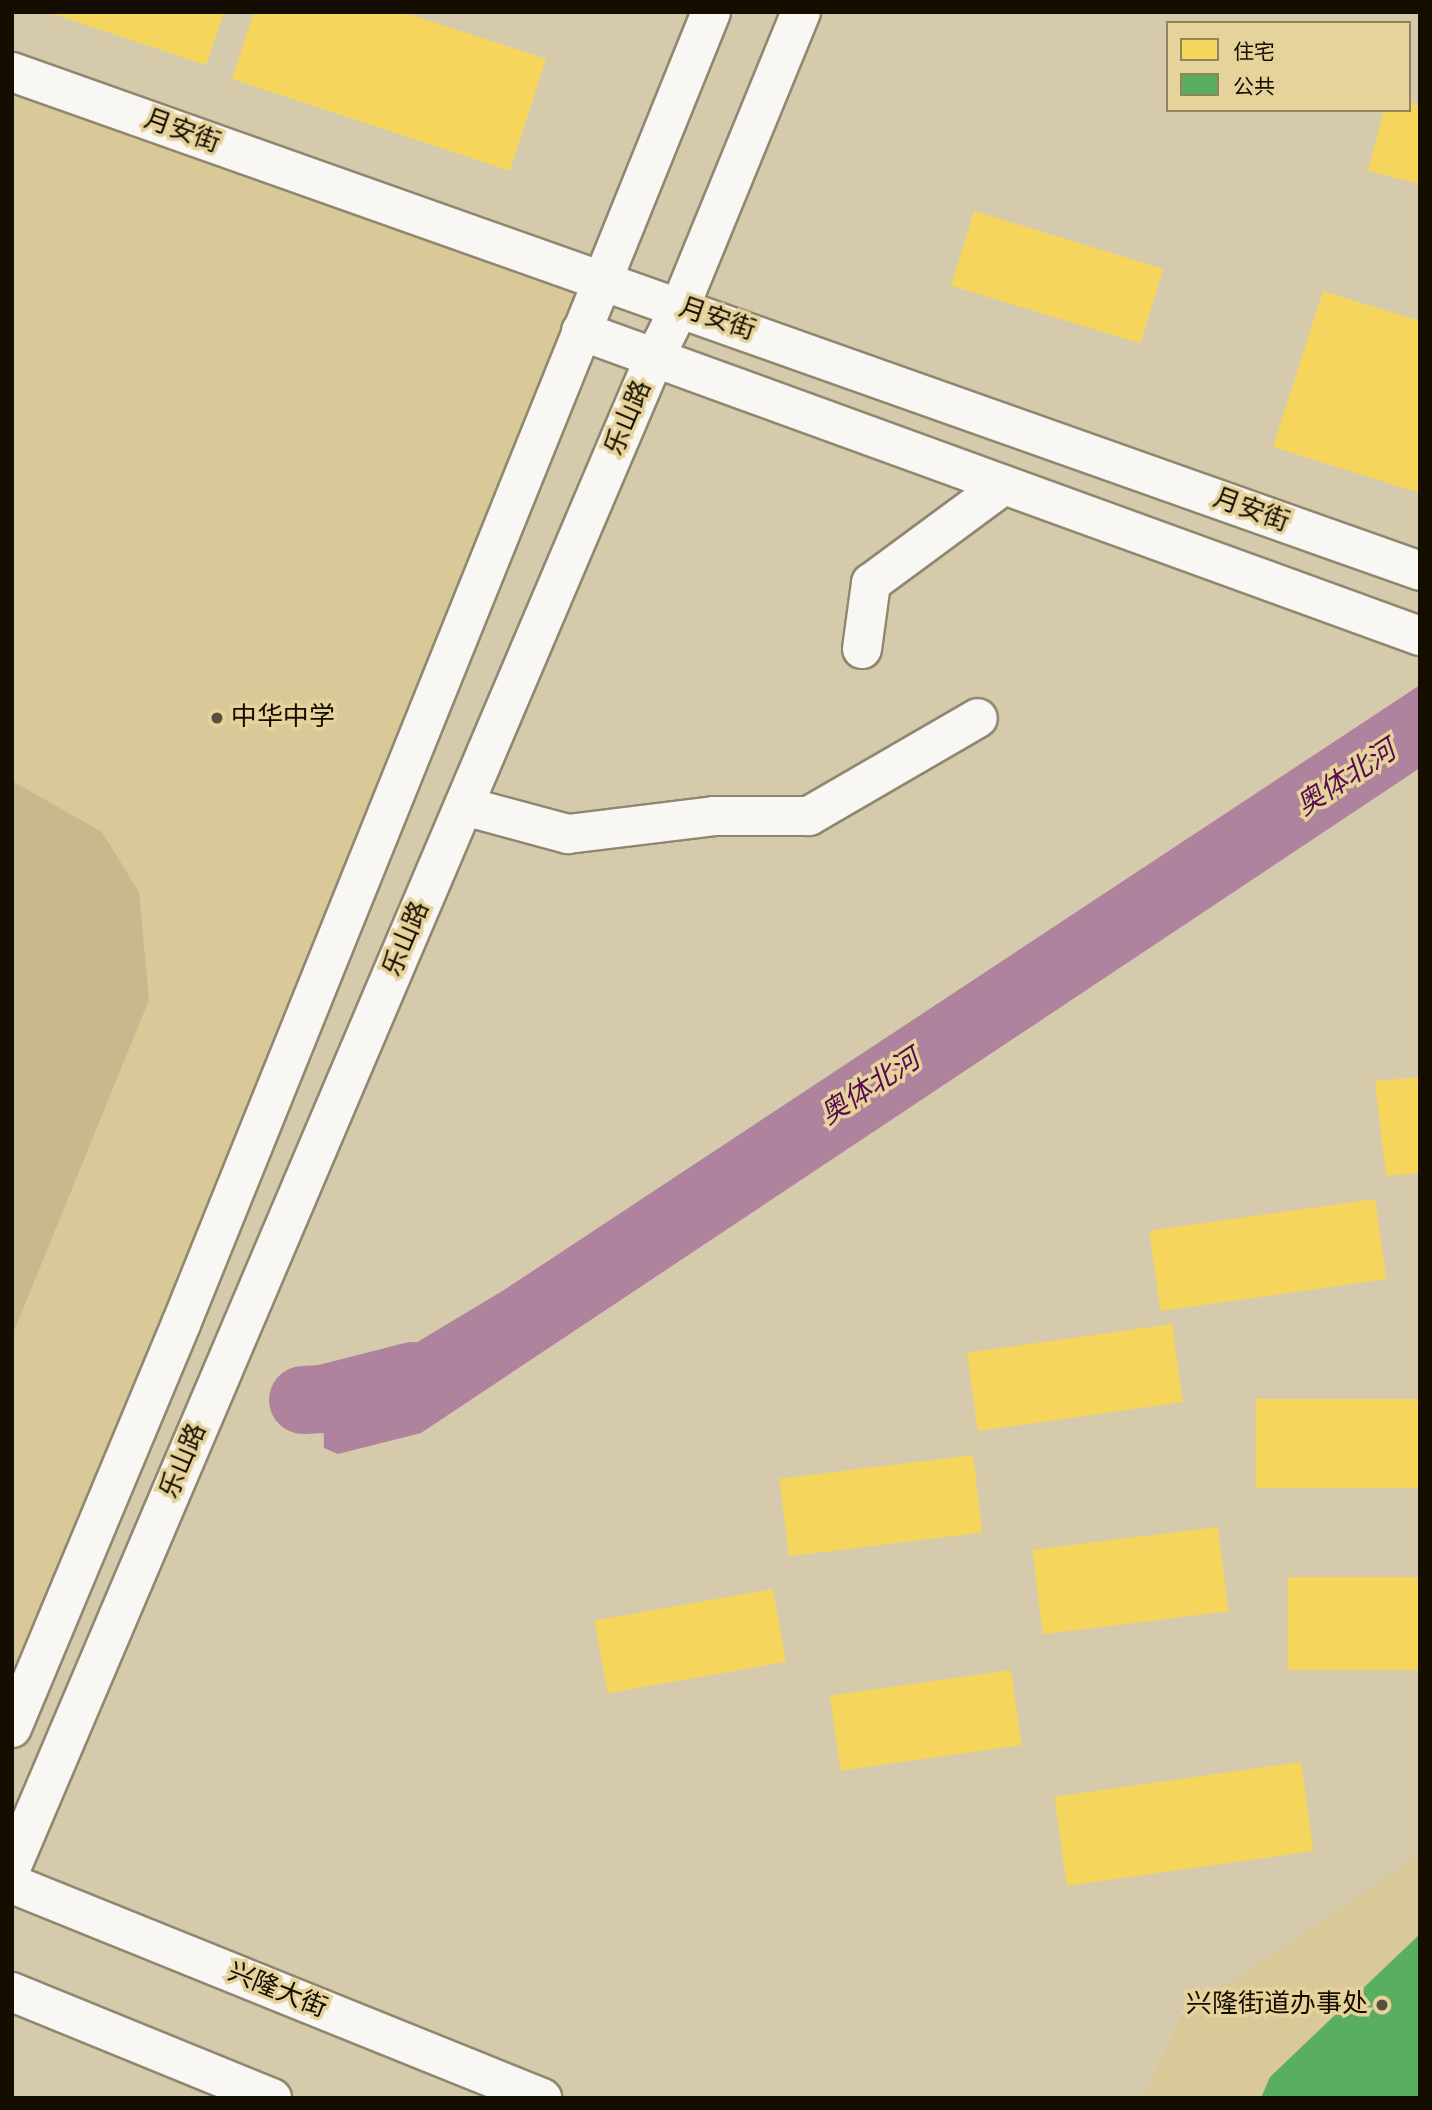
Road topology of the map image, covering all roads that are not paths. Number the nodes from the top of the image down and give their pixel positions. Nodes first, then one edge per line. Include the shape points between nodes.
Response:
1 (711, 12) edge
2 (801, 12) edge
3 (12, 72) edge
4 (603, 283) junction
5 (680, 307) junction
6 (581, 331) junction
7 (653, 361) junction
8 (1003, 485) junction
9 (1420, 571) edge
10 (1411, 633) edge
11 (862, 649) dead end
12 (978, 718) dead end
13 (464, 806) junction
14 (12, 1728) edge
15 (12, 1867) edge
16 (12, 1884) edge
17 (12, 1992) edge
18 (272, 2098) edge
19 (542, 2098) edge

1 - 4 street
2 - 5 street, 乐山路
3 - 4 street, 月安街
4 - 5 street, 月安街
4 - 6 street
5 - 7 street, 乐山路
5 - 9 street, 月安街
6 - 7 street
6 - 14 street via 181,1324
7 - 8 street
7 - 13 street, 乐山路
8 - 10 street
8 - 11 street via 871,583
12 - 13 street via 809,816 715,816 568,834
13 - 15 street, 乐山路
16 - 19 street, 兴隆大街
17 - 18 street

